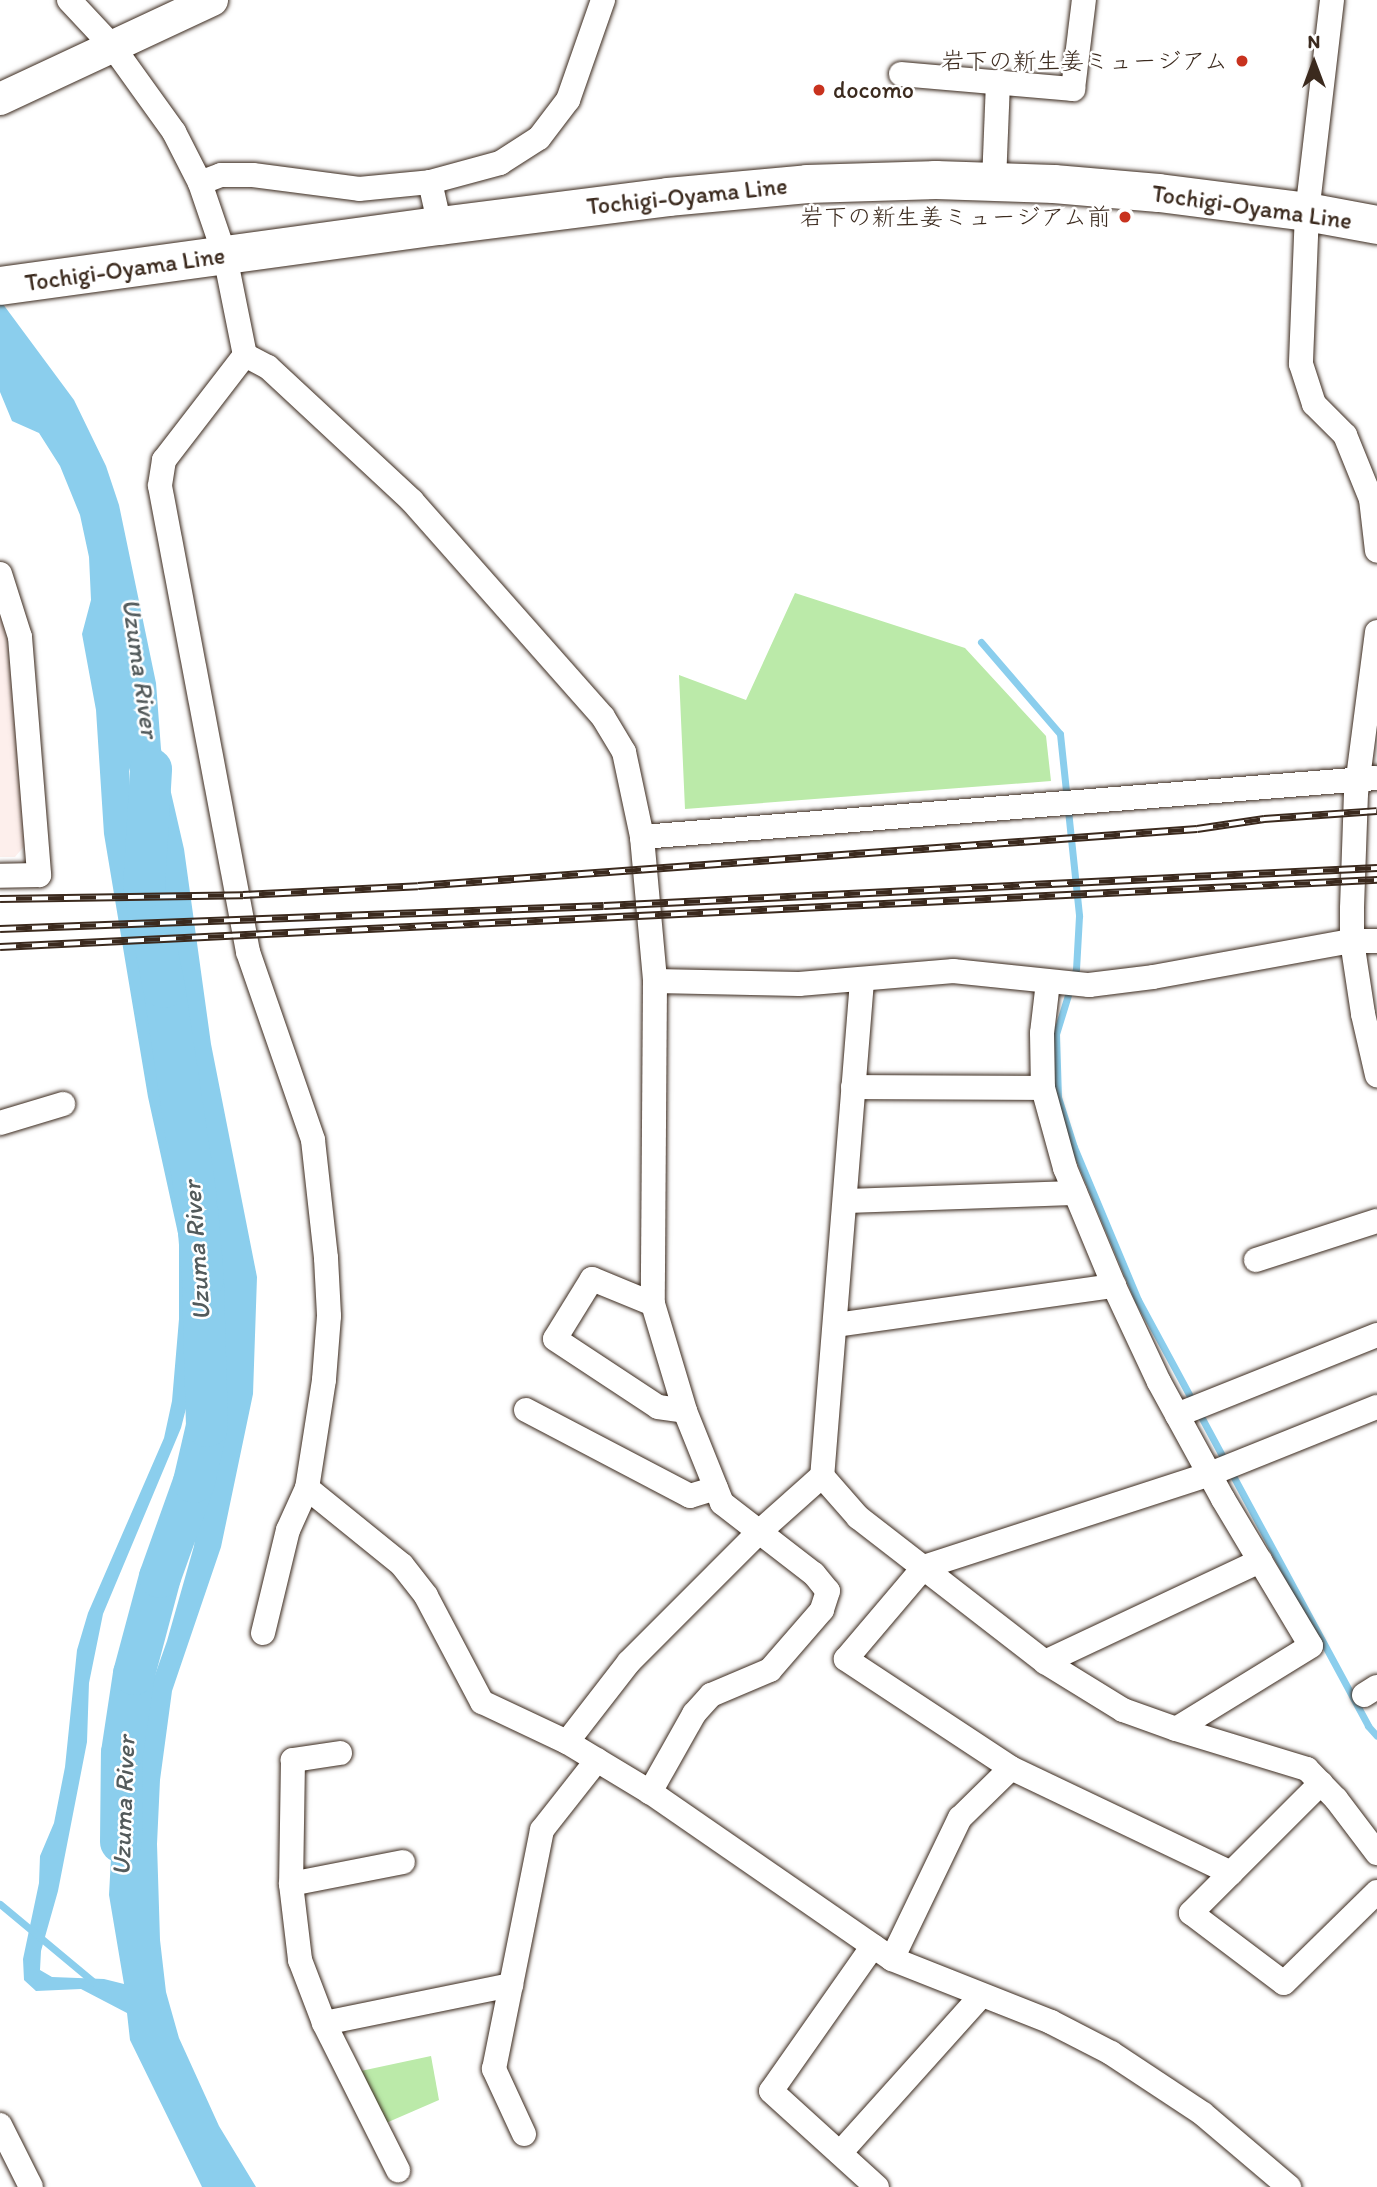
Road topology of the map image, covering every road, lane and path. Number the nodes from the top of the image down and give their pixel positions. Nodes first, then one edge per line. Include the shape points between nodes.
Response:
1 (69, 0) edge
2 (212, 0) edge
3 (603, 0) edge
4 (1084, 0) edge
5 (1332, 0) edge
6 (113, 47) junction
7 (901, 74) dead end
8 (998, 82) junction
9 (0, 99) edge
10 (430, 182) junction
11 (994, 182) junction
12 (200, 183) junction
13 (1307, 212) junction
14 (1377, 225) edge
15 (440, 226) junction
16 (225, 256) junction
17 (4, 285) edge
18 (245, 355) junction
19 (1377, 551) edge
20 (0, 574) edge
21 (1377, 632) edge
22 (1367, 778) edge
23 (642, 837) junction
24 (0, 876) edge
25 (1352, 942) junction
26 (1377, 942) edge
27 (655, 981) junction
28 (862, 981) junction
29 (1048, 982) junction
30 (1377, 1075) edge
31 (853, 1087) junction
32 (1043, 1088) junction
33 (63, 1104) dead end
34 (0, 1123) edge
35 (1075, 1193) junction
36 (845, 1201) junction
37 (1377, 1221) edge
38 (1256, 1260) dead end
39 (1114, 1286) junction
40 (653, 1304) junction
41 (836, 1325) junction
42 (1377, 1335) edge
43 (1377, 1407) edge
44 (526, 1410) dead end
45 (685, 1411) junction
46 (1177, 1415) junction
47 (1210, 1474) junction
48 (822, 1476) junction
49 (307, 1488) junction
50 (716, 1488) junction
51 (758, 1533) junction
52 (1260, 1561) junction
53 (924, 1567) junction
54 (263, 1633) dead end
55 (1045, 1662) junction
56 (1176, 1729) junction
57 (567, 1742) junction
58 (340, 1752) dead end
59 (597, 1760) junction
60 (1011, 1768) junction
61 (1321, 1783) junction
62 (650, 1791) junction
63 (1377, 1853) edge
64 (403, 1862) dead end
65 (1231, 1874) junction
66 (291, 1884) junction
67 (1377, 1892) edge
68 (883, 1952) junction
69 (511, 1985) junction
70 (982, 1995) junction
71 (324, 2023) junction
72 (0, 2125) edge
73 (524, 2134) dead end
74 (840, 2153) junction
75 (398, 2171) dead end
76 (31, 2187) edge
77 (877, 2187) edge
78 (1289, 2187) edge

1 - 6 street
2 - 6 street
3 - 10 street via 568,100 539,138 500,163
4 - 8 street via 1073,89
5 - 13 street
6 - 9 street
6 - 12 street via 174,132
7 - 8 street
8 - 11 street
10 - 12 street via 359,189 220,175
10 - 15 street
11 - 13 main road, Tochigi-Oyama Line via 1159,193
11 - 15 main road, Tochigi-Oyama Line via 807,184
12 - 16 street
13 - 14 main road, Tochigi-Oyama Line
13 - 19 street via 1301,364 1314,404 1345,435 1371,499
15 - 16 main road, Tochigi-Oyama Line
16 - 17 main road, Tochigi-Oyama Line
16 - 18 street
18 - 23 street via 268,367 412,500 603,717 624,752
18 - 49 street via 164,460 160,486 248,952 313,1140 329,1316
20 - 24 street via 20,637 38,875
21 - 22 street
22 - 23 street
22 - 25 street
23 - 27 street
25 - 26 street
25 - 29 street via 1153,977 1089,985
25 - 30 street
27 - 28 street via 741,985
27 - 40 street
28 - 29 street via 953,971
28 - 31 street
29 - 32 street via 1042,1033
31 - 32 street
31 - 36 street
32 - 35 street
33 - 34 street
35 - 36 street
35 - 39 street
36 - 41 street
37 - 38 street
39 - 41 street
39 - 46 street
40 - 45 street
40 - 45 street via 592,1279 555,1339 658,1406
41 - 48 street
42 - 46 street
43 - 47 street
44 - 50 street via 690,1496
45 - 50 street
46 - 47 street
47 - 52 street
47 - 53 street
48 - 51 street
48 - 53 street via 858,1517
49 - 54 street via 288,1530
49 - 57 street via 402,1564 426,1596 482,1702
50 - 51 street via 722,1503
51 - 57 street via 629,1662
51 - 62 street via 828,1591 822,1610 770,1670 712,1695 694,1714
52 - 55 street
52 - 56 street via 1311,1646
53 - 55 street
53 - 60 street via 846,1659
55 - 56 street via 1123,1710
56 - 61 street via 1307,1769
57 - 59 street
58 - 66 street via 293,1760
59 - 62 street
59 - 69 street via 542,1830
60 - 65 street
60 - 68 street via 960,1818
61 - 63 street
61 - 65 street
62 - 68 street
64 - 66 street
65 - 67 street via 1191,1913 1284,1983
66 - 71 street via 300,1960
68 - 70 street
68 - 74 street via 771,2091
69 - 71 street
69 - 73 street via 495,2069
70 - 74 street
70 - 78 street via 1051,2022 1111,2053 1203,2114
71 - 75 street
72 - 76 street
74 - 77 street

